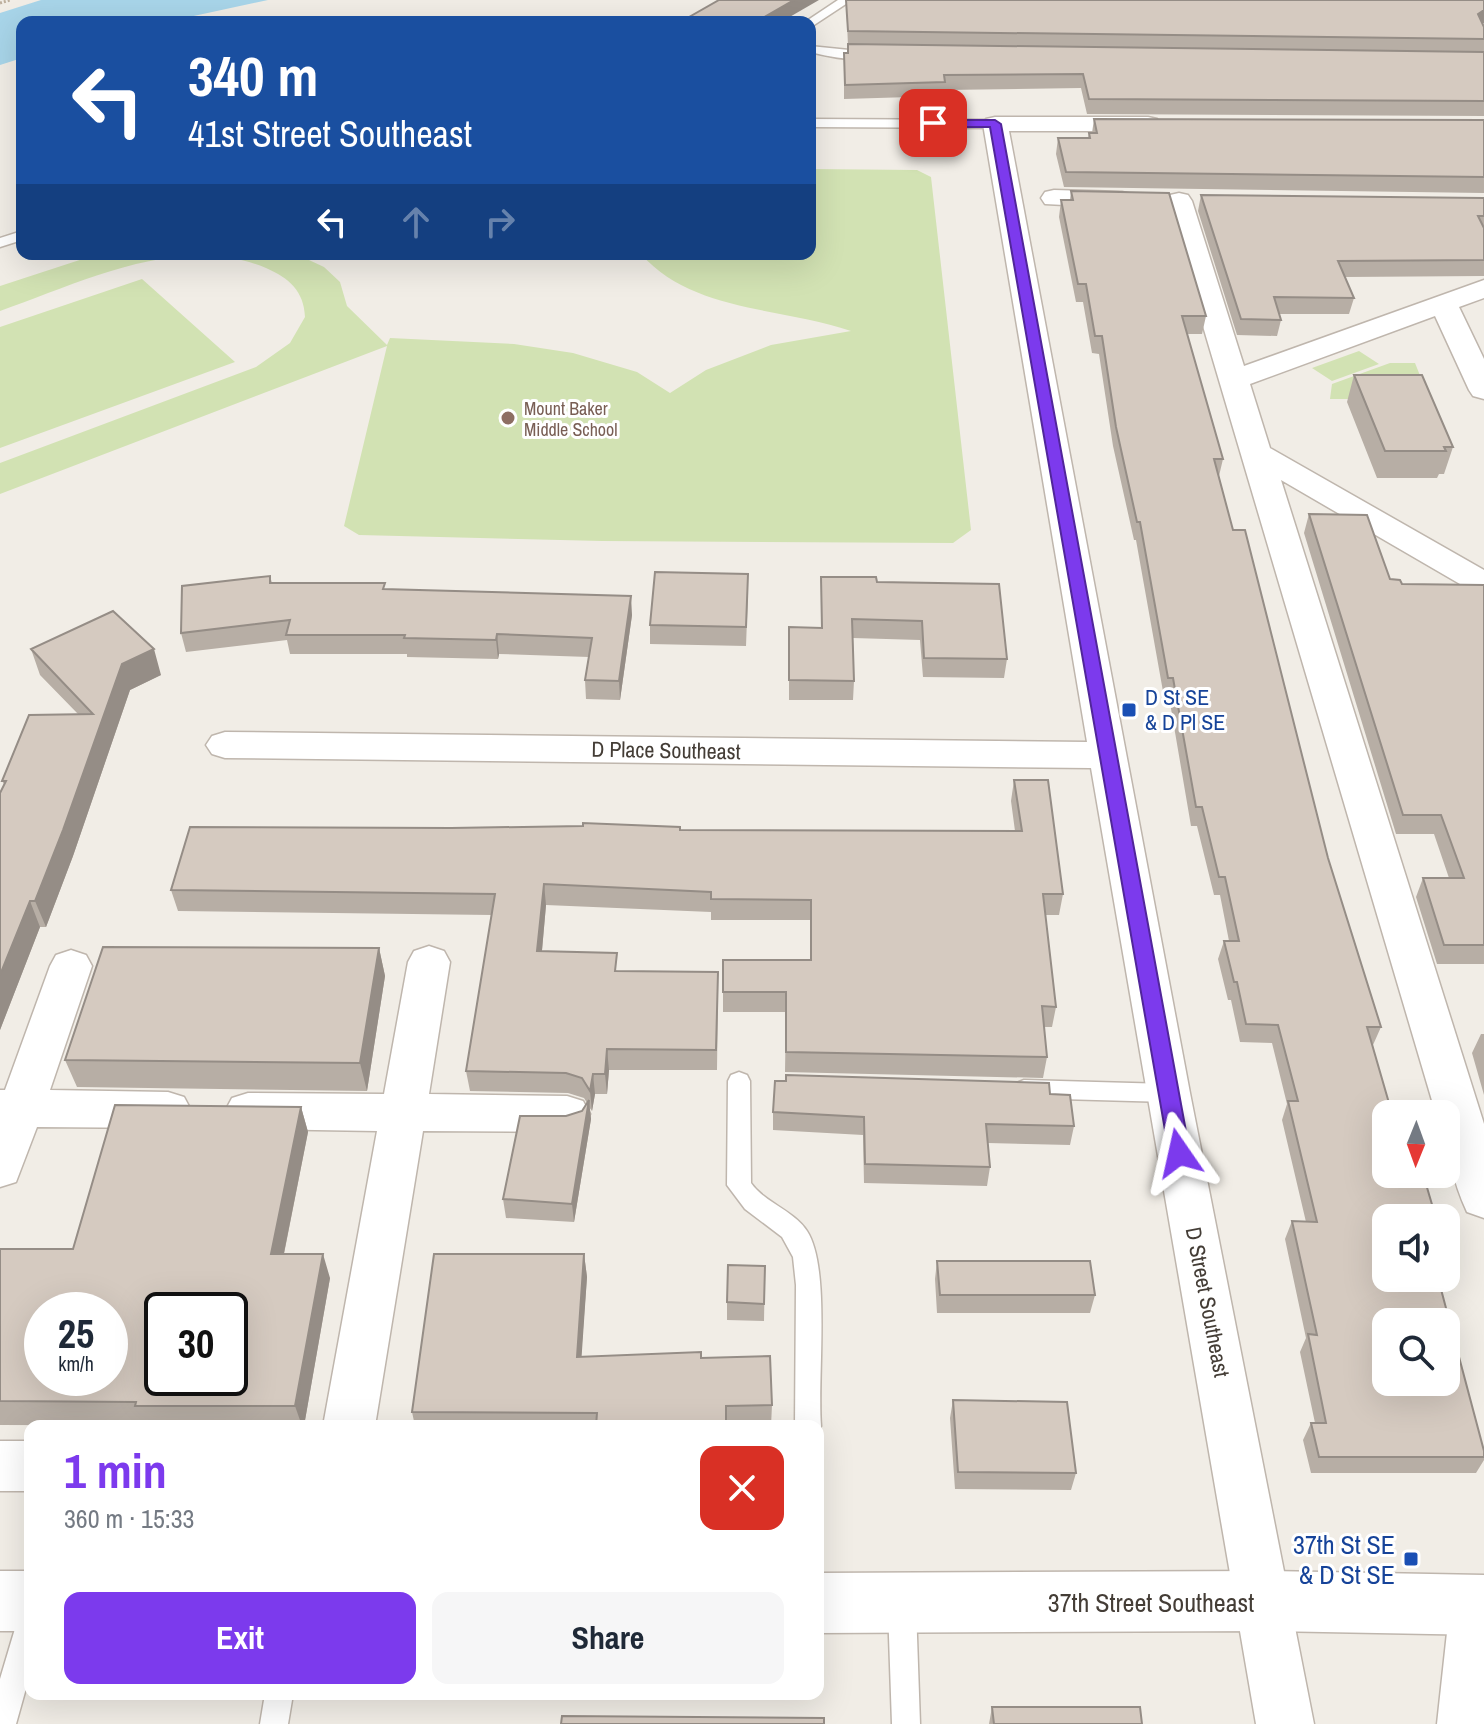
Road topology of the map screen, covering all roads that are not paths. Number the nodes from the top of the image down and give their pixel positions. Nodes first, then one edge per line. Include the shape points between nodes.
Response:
1 (846, 0) edge
2 (816, 19) edge
3 (816, 50) edge
4 (877, 55) edge
5 (816, 123) edge
6 (995, 124) junction
7 (1178, 124) edge
8 (1054, 198) dead end
9 (1484, 288) edge
10 (1444, 305) junction
11 (1233, 380) junction
12 (1484, 390) edge
13 (1256, 453) junction
14 (1484, 584) edge
15 (225, 745) dead end
16 (1108, 755) junction
17 (429, 962) dead end
18 (71, 966) dead end
19 (739, 1081) dead end
20 (995, 1088) edge
21 (1168, 1093) junction
22 (10, 1108) edge
23 (403, 1112) junction
24 (567, 1114) edge
25 (0, 1168) edge
26 (1484, 1198) edge
27 (350, 1420) edge
28 (807, 1420) edge
29 (0, 1466) edge
30 (24, 1466) edge
31 (0, 1601) edge
32 (24, 1601) edge
33 (1264, 1601) junction
34 (824, 1603) edge
35 (901, 1603) junction
36 (1481, 1605) edge
37 (24, 1644) edge
38 (278, 1700) edge
39 (2, 1724) edge
40 (274, 1724) edge
41 (906, 1724) edge
42 (1285, 1724) edge
43 (1466, 1724) edge

1 - 2 lane
3 - 4 lane
5 - 6 lane
6 - 7 street
6 - 16 street, D Street Southeast
8 - 11 street via 1194,201
9 - 10 street
10 - 11 street
10 - 12 street
11 - 13 street
13 - 14 street
13 - 26 street
15 - 16 street, D Place Southeast
16 - 21 street, D Street Southeast
17 - 23 street
18 - 22 street
19 - 28 lane via 739,1185 745,1197 794,1233 803,1248 808,1286
20 - 21 lane
21 - 33 street, D Street Southeast
22 - 23 street
22 - 25 street
23 - 24 street
23 - 27 street
29 - 30 street
31 - 32 street
33 - 35 street, 37th Street Southeast
33 - 36 street, 37th Street Southeast
33 - 42 street, D Street Southeast
34 - 35 street, 37th Street Southeast
35 - 41 lane
36 - 43 street
37 - 39 lane
38 - 40 lane

